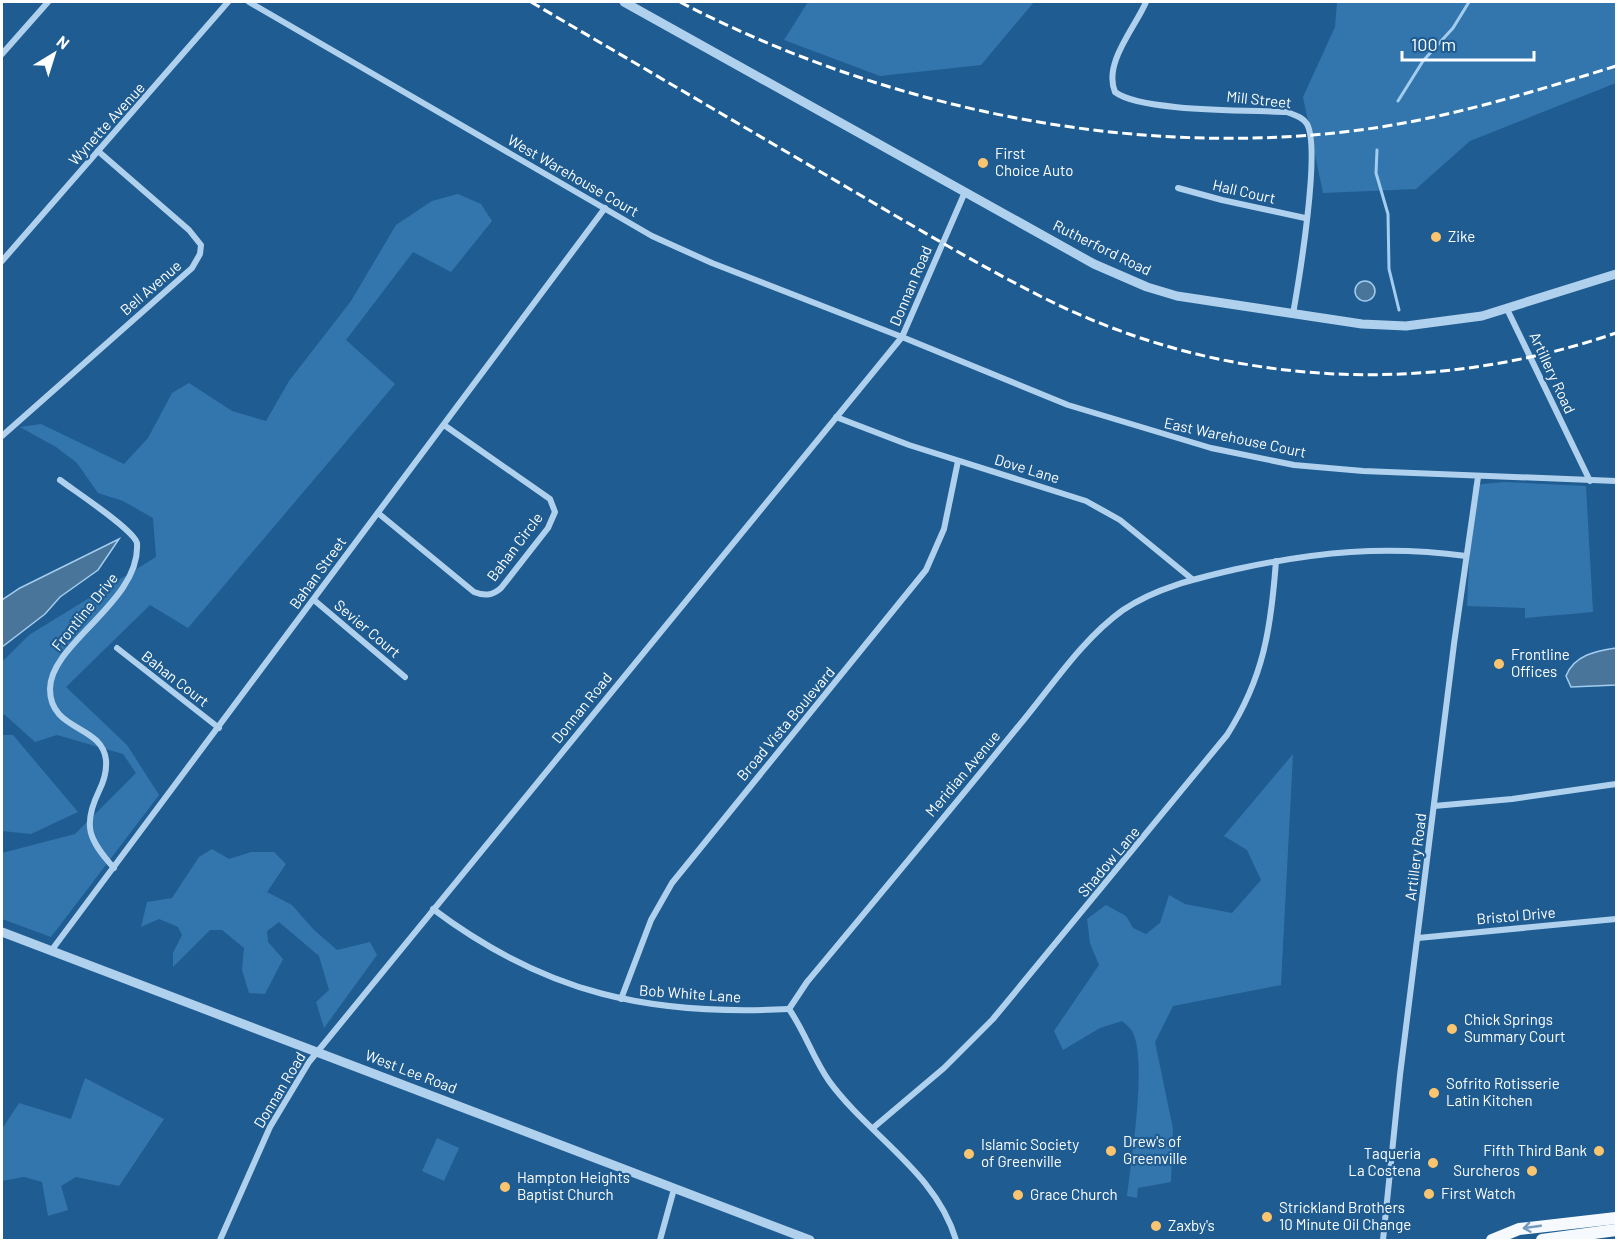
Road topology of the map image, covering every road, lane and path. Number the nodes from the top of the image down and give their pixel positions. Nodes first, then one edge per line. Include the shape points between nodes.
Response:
1 (48, 2) edge
2 (228, 2) edge
3 (249, 2) edge
4 (624, 2) edge
5 (1146, 2) edge
6 (2, 54) edge
7 (98, 151) junction
8 (1178, 188) dead end
9 (965, 192) junction
10 (605, 208) junction
11 (1305, 218) junction
12 (2, 261) edge
13 (1617, 274) edge
14 (1508, 309) junction
15 (1293, 314) junction
16 (902, 337) junction
17 (836, 417) junction
18 (444, 425) junction
19 (2, 436) edge
20 (958, 461) junction
21 (1478, 477) junction
22 (60, 480) dead end
23 (1590, 481) junction
24 (1617, 481) edge
25 (378, 513) junction
26 (1466, 556) junction
27 (1276, 561) junction
28 (1192, 579) junction
29 (314, 600) junction
30 (117, 648) dead end
31 (405, 677) dead end
32 (219, 728) junction
33 (1617, 784) edge
34 (1434, 806) junction
35 (114, 868) junction
36 (433, 909) junction
37 (1617, 919) edge
38 (2, 932) edge
39 (1418, 938) junction
40 (50, 952) junction
41 (621, 999) junction
42 (789, 1009) junction
43 (316, 1053) junction
44 (873, 1128) junction
45 (674, 1189) junction
46 (1617, 1218) edge
47 (1573, 1221) junction
48 (1612, 1230) edge
49 (1576, 1238) edge
50 (220, 1240) edge
51 (660, 1240) edge
52 (810, 1240) edge
53 (956, 1240) edge
54 (1383, 1240) edge
55 (1492, 1240) edge
56 (1542, 1240) edge
57 (1598, 1240) edge

1 - 6 street
2 - 7 street, Wynette Avenue
3 - 10 street, West Warehouse Court
4 - 9 street, Rutherford Road
5 - 11 street, Mill Street via 1117,58 1112,73 1115,92 1122,98 1147,103 1287,112 1301,118 1307,124 1312,146
7 - 12 street, Wynette Avenue
7 - 19 street, Bell Avenue via 189,230 201,245 200,254 192,268
8 - 11 street, Hall Court
9 - 15 street, Rutherford Road via 1094,264 1147,287 1207,303
9 - 16 street, Donnan Road
10 - 16 street, West Warehouse Court via 683,251
10 - 18 street, Bahan Street
11 - 15 street, Mill Street
13 - 14 street, Rutherford Road
14 - 15 street, Rutherford Road via 1450,322 1406,326
14 - 23 street, Artillery Road
16 - 17 street, Donnan Road
16 - 21 street, East Warehouse Court via 1068,405 1211,448 1314,467
17 - 20 street, Dove Lane
17 - 36 street, Donnan Road
18 - 25 street, Bahan Street
18 - 25 street, Bahan Circle via 550,499 555,512 548,528 501,588 483,595 474,592
20 - 28 street, Dove Lane via 1102,509 1149,541
20 - 41 street, Broad Vista Boulevard via 944,529 926,570 672,883 651,920
21 - 23 street, East Warehouse Court
21 - 26 street, Artillery Road
22 - 35 street, Frontline Drive via 126,527 137,543 134,565 125,584 58,664 50,684 51,699 60,717 91,735 104,752 105,776 88,825 95,846
23 - 24 street, East Warehouse Court
25 - 29 street, Bahan Street
26 - 27 street, Meridian Avenue via 1362,550
26 - 34 street, Artillery Road
27 - 28 street, Meridian Avenue
27 - 44 street, Shadow Lane via 1272,619 1264,658 1249,698 1227,735 993,1019 944,1068
28 - 42 street, Meridian Avenue via 1134,603 1095,635 807,982
29 - 31 street, Sevier Court
29 - 32 street, Bahan Street
30 - 32 street, Bahan Court
32 - 35 street, Bahan Street
33 - 34 street
34 - 39 street, Artillery Road
35 - 40 street, Bahan Street
36 - 41 street, Bob White Lane via 520,964 569,985
36 - 43 street, Donnan Road
37 - 39 street, Bristol Drive
38 - 40 street, West Lee Road
39 - 54 street, Artillery Road via 1393,1127
40 - 43 street, West Lee Road
41 - 42 street, Bob White Lane via 666,1007
42 - 44 street via 828,1080
43 - 45 street, West Lee Road
43 - 50 street, Donnan Road via 270,1127
44 - 53 street via 929,1187
45 - 51 street
45 - 52 street, West Lee Road
46 - 47 main road
47 - 49 street
47 -> 55 main road via 1511,1231
48 - 49 main road
48 - 57 main road
49 - 56 main road

